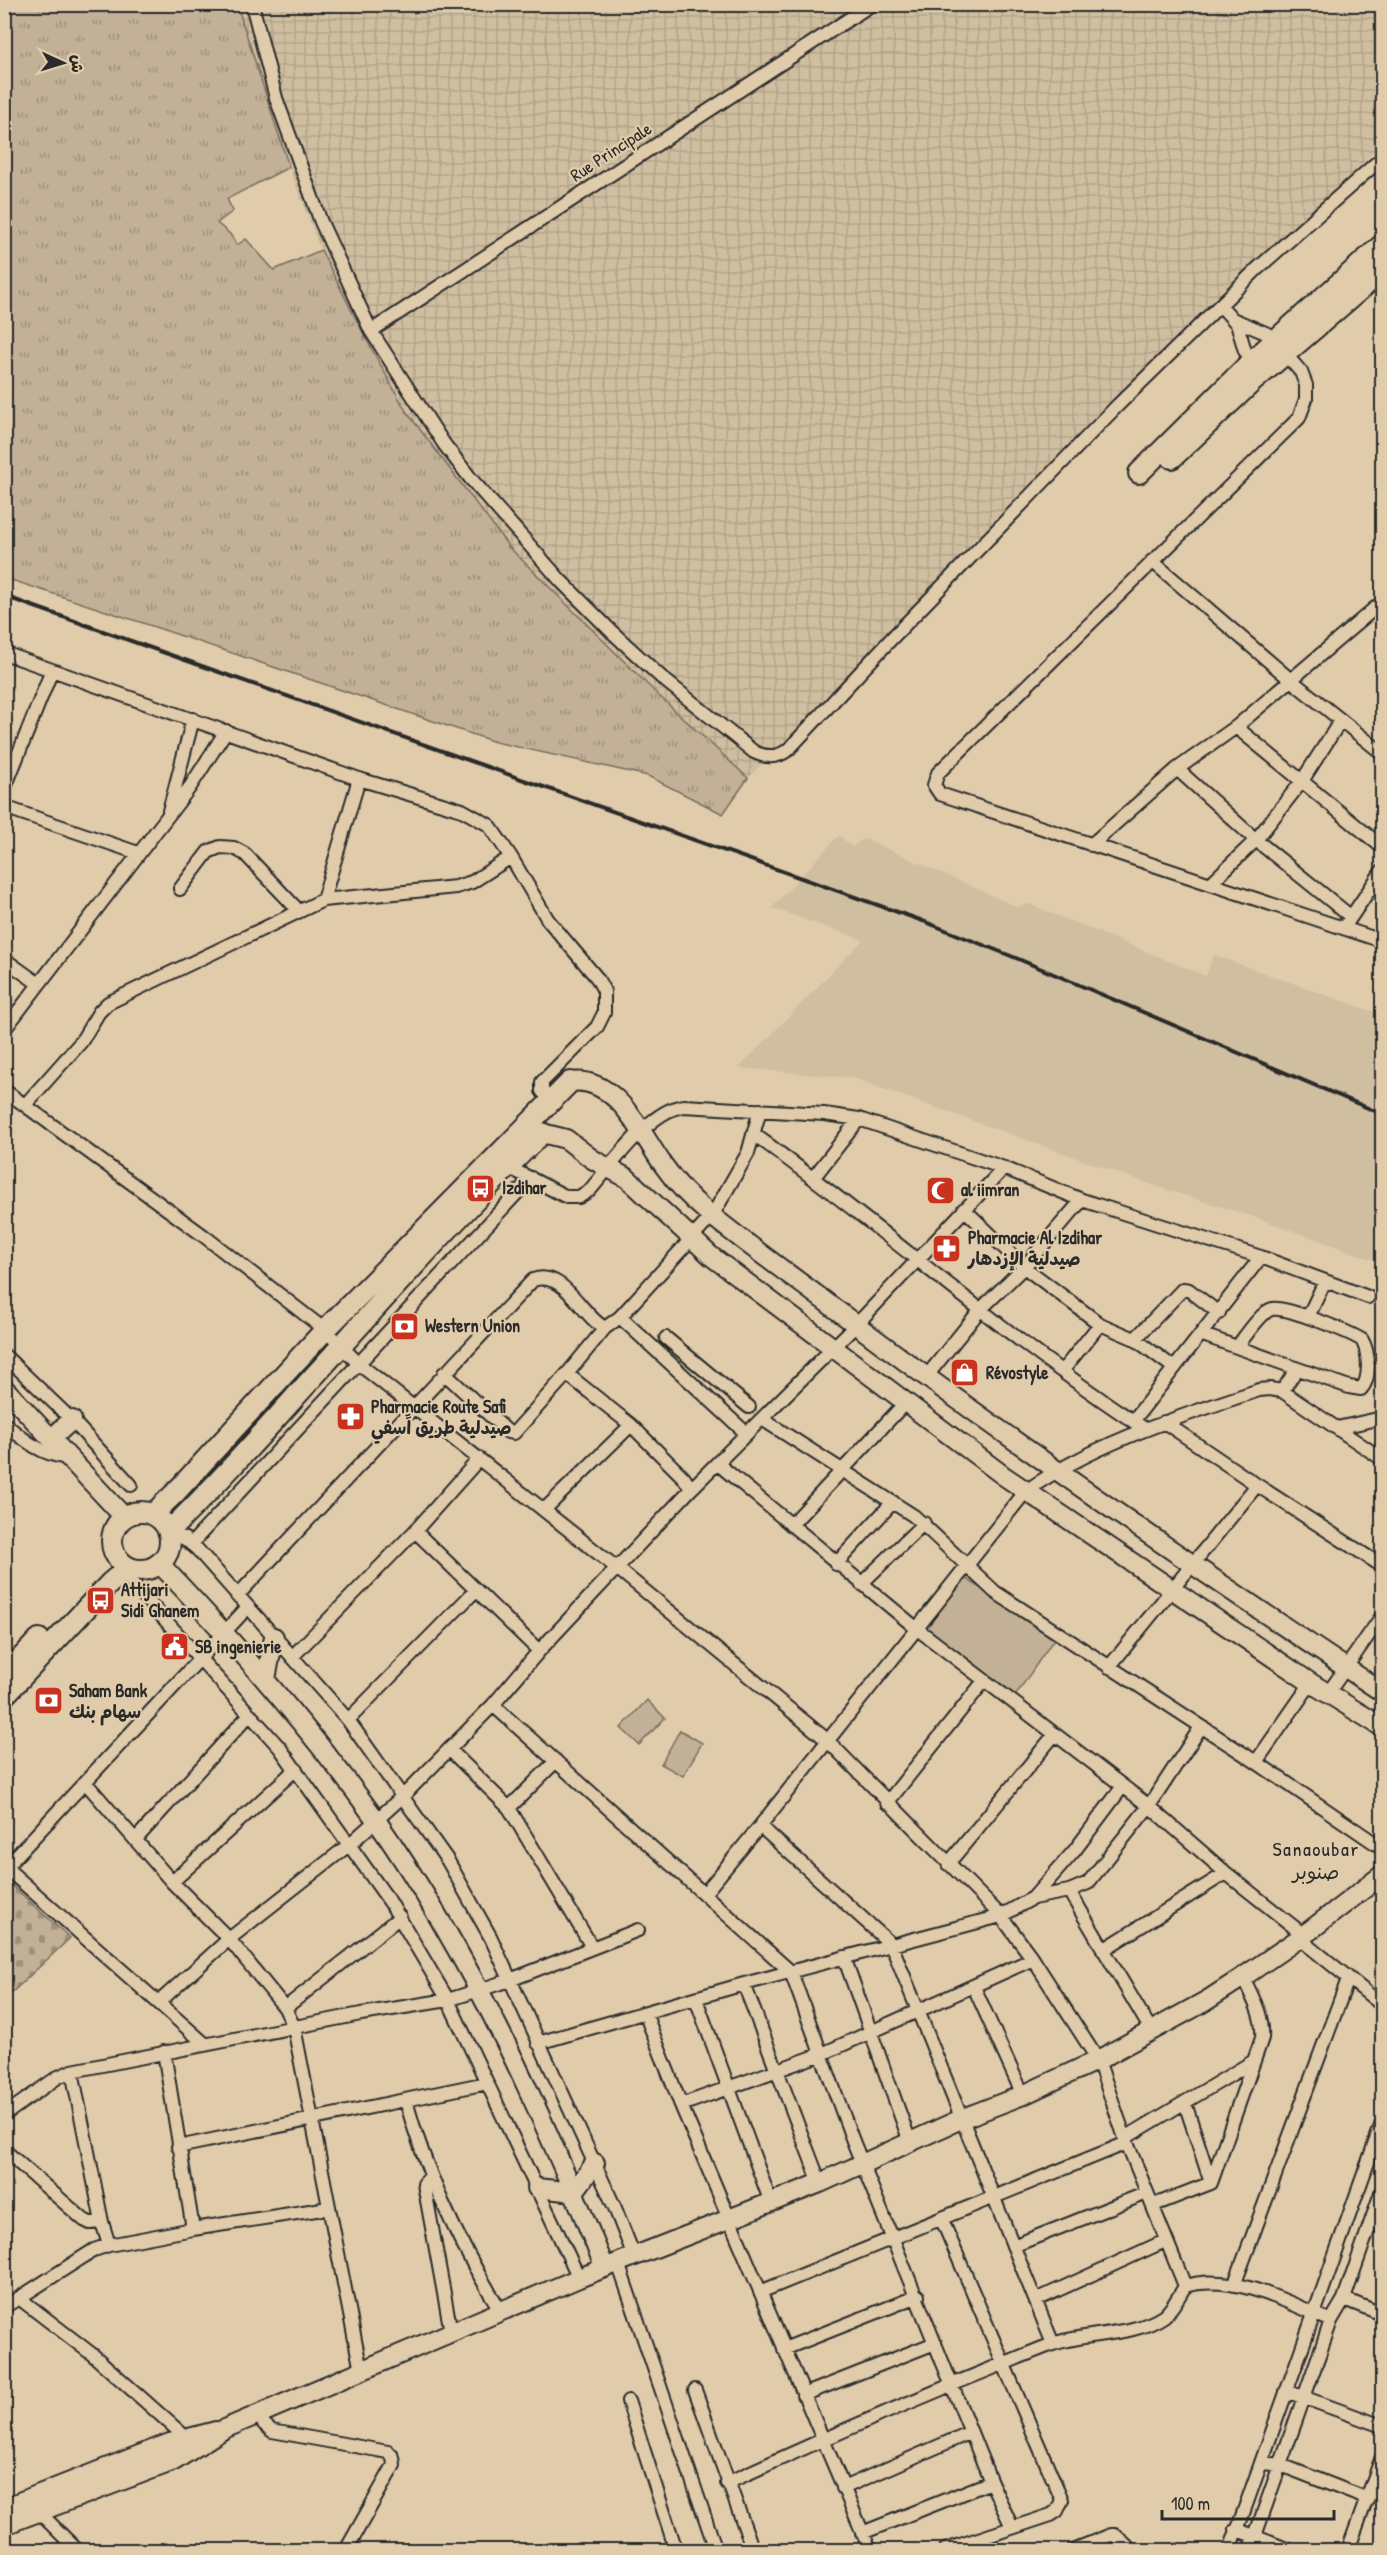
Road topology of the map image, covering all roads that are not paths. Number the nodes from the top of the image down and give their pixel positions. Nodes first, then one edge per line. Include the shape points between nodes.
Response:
1 (252, 4) edge
2 (873, 4) edge
3 (1383, 158) edge
4 (1383, 245) edge
5 (1383, 271) edge
6 (1220, 305) junction
7 (1235, 320) junction
8 (371, 330) junction
9 (1280, 347) junction
10 (1258, 366) junction
11 (1143, 479) dead end
12 (1152, 561) junction
13 (1382, 604) edge
14 (4, 654) edge
15 (51, 670) junction
16 (1292, 681) junction
17 (193, 719) junction
18 (1341, 720) junction
19 (1236, 727) junction
20 (226, 730) junction
21 (1383, 753) edge
22 (10, 763) edge
23 (1177, 770) junction
24 (359, 779) junction
25 (1302, 781) junction
26 (4, 790) edge
27 (5, 808) edge
28 (169, 812) junction
29 (1256, 840) junction
30 (1090, 845) junction
31 (1383, 847) edge
32 (138, 853) junction
33 (511, 857) junction
34 (1383, 871) edge
35 (1210, 884) junction
36 (180, 889) dead end
37 (323, 900) junction
38 (298, 910) junction
39 (1350, 916) junction
40 (1343, 929) junction
41 (1383, 941) edge
42 (4, 959) edge
43 (39, 984) junction
44 (4, 1030) edge
45 (570, 1082) joint
46 (4, 1090) edge
47 (551, 1100) junction
48 (25, 1105) junction
49 (760, 1110) junction
50 (859, 1119) junction
51 (642, 1132) junction
52 (542, 1133) joint
53 (754, 1135) junction
54 (508, 1167) junction
55 (609, 1168) junction
56 (1004, 1168) junction
57 (814, 1177) junction
58 (531, 1178) junction
59 (1082, 1200) junction
60 (964, 1209) junction
61 (712, 1216) junction
62 (691, 1240) junction
63 (1261, 1257) junction
64 (917, 1259) junction
65 (1024, 1267) junction
66 (1325, 1281) junction
67 (1368, 1298) dead end
68 (980, 1310) junction
69 (1219, 1313) junction
70 (620, 1317) junction
71 (1308, 1317) junction
72 (1100, 1324) junction
73 (856, 1325) junction
74 (605, 1328) junction
75 (325, 1330) junction
76 (1203, 1335) junction
77 (666, 1338) dead end
78 (1135, 1339) junction
79 (340, 1346) junction
80 (1237, 1347) junction
81 (832, 1348) junction
82 (4, 1355) edge
83 (358, 1364) junction
84 (1173, 1367) junction
85 (1297, 1369) junction
86 (1063, 1370) junction
87 (444, 1373) junction
88 (567, 1374) junction
89 (712, 1376) junction
90 (926, 1377) junction
91 (4, 1388) edge
92 (700, 1389) junction
93 (1282, 1391) junction
94 (905, 1403) junction
95 (412, 1407) junction
96 (749, 1407) dead end
97 (1383, 1418) edge
98 (762, 1419) junction
99 (72, 1420) junction
100 (1133, 1421) junction
101 (1164, 1422) junction
102 (4, 1424) edge
103 (631, 1425) junction
104 (1337, 1428) junction
105 (1145, 1429) junction
106 (746, 1433) junction
107 (52, 1438) junction
108 (71, 1458) junction
109 (479, 1459) junction
110 (1383, 1460) edge
111 (718, 1464) junction
112 (842, 1471) junction
113 (1055, 1471) junction
114 (131, 1485) dead end
115 (1257, 1485) junction
116 (691, 1489) junction
117 (1026, 1491) junction
118 (893, 1502) junction
119 (544, 1510) junction
120 (153, 1514) junction
121 (124, 1517) junction
122 (924, 1523) junction
123 (791, 1525) junction
124 (415, 1531) junction
125 (169, 1532) junction
126 (191, 1544) junction
127 (160, 1564) junction
128 (836, 1564) junction
129 (122, 1565) junction
130 (1192, 1565) junction
131 (966, 1566) junction
132 (1383, 1566) edge
133 (618, 1569) junction
134 (861, 1584) junction
135 (1172, 1590) junction
136 (475, 1591) junction
137 (237, 1596) junction
138 (247, 1608) junction
139 (1383, 1616) edge
140 (916, 1628) junction
141 (224, 1633) junction
142 (274, 1637) junction
143 (538, 1651) junction
144 (292, 1657) junction
145 (200, 1659) junction
146 (1109, 1667) junction
147 (1346, 1668) junction
148 (4, 1676) edge
149 (266, 1679) junction
150 (984, 1681) junction
151 (1311, 1683) junction
152 (1383, 1692) edge
153 (1328, 1693) junction
154 (4, 1696) edge
155 (493, 1705) junction
156 (250, 1714) junction
157 (348, 1720) junction
158 (1201, 1727) junction
159 (1383, 1727) edge
160 (1055, 1734) junction
161 (827, 1740) junction
162 (449, 1749) junction
163 (555, 1761) junction
164 (1256, 1762) junction
165 (296, 1770) junction
166 (85, 1782) junction
167 (1123, 1786) junction
168 (403, 1796) junction
169 (887, 1803) junction
170 (1149, 1806) junction
171 (509, 1808) junction
172 (376, 1820) junction
173 (760, 1826) junction
174 (136, 1839) junction
175 (350, 1844) junction
176 (1383, 1848) edge
177 (948, 1864) junction
178 (5, 1866) edge
179 (1226, 1873) junction
180 (1383, 1875) edge
181 (172, 1882) junction
182 (1069, 1891) junction
183 (704, 1894) junction
184 (1033, 1898) junction
185 (1001, 1916) junction
186 (400, 1917) junction
187 (638, 1930) dead end
188 (1302, 1936) junction
189 (229, 1939) junction
190 (891, 1944) junction
191 (592, 1947) junction
192 (1103, 1950) junction
193 (844, 1957) junction
194 (1033, 1959) junction
195 (791, 1972) junction
196 (1243, 1977) junction
197 (1348, 1979) junction
198 (510, 1980) junction
199 (744, 1984) junction
200 (974, 1987) junction
201 (478, 1990) junction
202 (696, 1999) junction
203 (448, 2000) junction
204 (159, 2002) junction
205 (1383, 2005) edge
206 (285, 2008) junction
207 (645, 2013) junction
208 (918, 2013) junction
209 (294, 2027) junction
210 (1151, 2030) junction
211 (869, 2033) junction
212 (538, 2043) junction
213 (205, 2044) junction
214 (164, 2052) junction
215 (822, 2054) junction
216 (1098, 2060) junction
217 (1254, 2061) junction
218 (776, 2070) junction
219 (72, 2071) junction
220 (487, 2083) junction
221 (730, 2086) junction
222 (1023, 2095) junction
223 (406, 2101) junction
224 (1185, 2103) junction
225 (681, 2105) junction
226 (4, 2115) edge
227 (961, 2119) junction
228 (311, 2120) junction
229 (1383, 2123) edge
230 (1126, 2140) junction
231 (910, 2142) junction
232 (178, 2147) junction
233 (4, 2150) edge
234 (595, 2163) junction
235 (863, 2164) junction
236 (431, 2176) junction
237 (820, 2183) junction
238 (1211, 2183) junction
239 (537, 2188) junction
240 (574, 2192) junction
241 (1147, 2193) junction
242 (994, 2198) junction
243 (1381, 2198) edge
244 (771, 2203) junction
245 (1154, 2205) junction
246 (329, 2208) junction
247 (729, 2219) junction
248 (942, 2220) junction
249 (102, 2222) junction
250 (193, 2229) junction
251 (893, 2239) junction
252 (1165, 2241) junction
253 (109, 2245) junction
254 (1013, 2246) junction
255 (619, 2262) junction
256 (579, 2278) junction
257 (1235, 2283) junction
258 (1185, 2286) junction
259 (760, 2292) junction
260 (918, 2296) junction
261 (20, 2298) junction
262 (1344, 2299) junction
263 (1036, 2300) junction
264 (4, 2307) edge
265 (501, 2311) junction
266 (1314, 2313) junction
267 (1383, 2314) edge
268 (1331, 2321) junction
269 (451, 2332) junction
270 (935, 2343) junction
271 (1053, 2344) junction
272 (784, 2349) junction
273 (1005, 2364) junction
274 (361, 2371) junction
275 (953, 2385) junction
276 (695, 2390) dead end
277 (1286, 2391) junction
278 (803, 2395) junction
279 (1305, 2398) junction
280 (628, 2401) dead end
281 (260, 2414) junction
282 (1383, 2426) edge
283 (971, 2432) junction
284 (821, 2439) junction
285 (192, 2443) junction
286 (1383, 2457) edge
287 (1263, 2463) junction
288 (1281, 2465) junction
289 (991, 2482) junction
290 (728, 2483) junction
291 (843, 2488) junction
292 (1368, 2499) junction
293 (4, 2508) edge
294 (39, 2512) junction
295 (4, 2525) edge
296 (1012, 2527) junction
297 (1236, 2529) junction
298 (862, 2533) junction
299 (1257, 2536) junction
300 (76, 2550) edge
301 (345, 2550) edge
302 (676, 2550) edge
303 (716, 2550) edge
304 (753, 2550) edge
305 (870, 2550) edge
306 (945, 2550) edge
307 (1073, 2550) edge
308 (1128, 2550) edge
309 (1230, 2550) edge
310 (1250, 2550) edge
311 (1288, 2550) edge
312 (1348, 2550) edge

1 - 8 street via 297,161
2 - 8 street, Rue Principale
3 - 6 street
4 - 9 main road
5 - 9 main road
6 - 7 street
6 - 8 street via 937,591 788,750 771,757 754,752 662,678 561,580 444,444
7 - 9 street via 1264,332
7 - 10 street via 1245,351
9 - 10 main road
9 - 12 street via 1301,372 1306,385 1305,405 1299,418
10 - 11 main road
12 - 16 street
12 - 30 street via 935,779 940,794
13 - 16 street
14 - 15 street
15 - 17 street
15 - 22 street
16 - 18 street
16 - 19 street
17 - 20 street
17 - 28 street
18 - 21 street
18 - 25 street
19 - 23 street
19 - 25 street
20 - 24 street
20 - 28 street via 200,773
22 - 26 street
23 - 29 street
23 - 30 street
24 - 33 street via 477,817 489,825
24 - 37 street
25 - 29 street
25 - 31 street
27 - 32 street
28 - 32 street
29 - 35 street
29 - 39 street
30 - 35 street
32 - 43 street
33 - 37 street via 472,882 456,887
33 - 47 street via 548,920 597,978 605,999 604,1014 597,1027 542,1082 542,1091
34 - 39 street
35 - 40 street
36 - 38 street via 208,852 220,847 234,848 245,854
37 - 38 street
38 - 48 street via 108,1003 81,1042
39 - 40 street
40 - 41 street
42 - 43 street
43 - 44 street
45 - 47 main road
45 - 51 street via 588,1082 611,1096 630,1113
46 - 48 street
47 - 75 main road
48 - 75 street
49 - 50 street
49 - 51 street via 678,1107 661,1115
49 - 53 street
50 - 56 street
50 - 57 street
51 - 55 street
51 - 61 street via 674,1179
52 - 54 main road
52 - 55 street via 566,1140
53 - 57 street
53 - 61 street via 741,1167
54 - 58 street
54 - 79 main road
55 - 58 street via 585,1195 573,1198
55 - 62 street via 635,1184
56 - 59 street
56 - 60 street
57 - 64 street
58 - 83 street
59 - 63 street
59 - 65 street
60 - 64 street
60 - 65 street
61 - 62 street
61 - 73 street
62 - 70 street
62 - 81 street
63 - 66 street
63 - 69 street
64 - 68 street
64 - 73 street
65 - 68 street
65 - 72 street
66 - 67 street
66 - 71 street
68 - 86 street
68 - 90 street
69 - 76 street
69 - 78 street via 1183,1289
70 - 74 street
70 - 92 street
71 - 80 street via 1273,1309 1266,1312
71 - 85 street via 1362,1340 1367,1357 1366,1382 1356,1389
72 - 78 street
72 - 86 street
73 - 81 street
73 - 90 street
74 - 87 street via 562,1286 541,1277 533,1280
74 - 88 street
75 - 79 street
75 - 120 main road
76 - 80 street
76 - 84 street
77 - 89 street
78 - 84 street
79 - 83 street
79 - 125 main road
80 - 85 street
81 - 94 street
81 - 98 street
82 - 99 street
83 - 95 street
83 - 126 street
84 - 100 street
85 - 93 street
86 - 100 street
87 - 88 street via 508,1432 514,1433
87 - 95 street
88 - 103 street
89 - 92 street
89 - 96 street
90 - 113 street
91 - 107 street
92 - 106 street
93 - 101 street via 1259,1390
93 - 104 street
94 - 112 street
94 - 117 street
95 - 109 street
95 - 137 street
97 - 104 street
98 - 106 street
98 - 112 street
99 - 107 street
99 - 114 street
100 - 105 street
101 - 105 street
101 - 115 street
102 - 108 street via 36,1448
103 - 116 street
103 - 119 street
104 - 110 street
105 - 113 street
106 - 111 street
107 - 108 street
108 - 121 street
109 - 119 street
109 - 124 street
111 - 116 street
111 - 123 street
112 - 118 street
112 - 123 street
113 - 117 street
113 - 130 street
115 - 130 street
115 - 132 street
116 - 133 street
117 - 131 street
117 - 135 street
118 - 122 street
118 - 128 street
119 - 133 street
120 - 121 main road via 135,1512
120 - 125 main road
121 - 129 main road via 112,1534
122 - 131 street
122 - 134 street
123 - 128 street
124 - 136 street
124 - 144 street
125 - 126 street
125 - 127 main road via 170,1546
126 - 137 street
127 - 129 main road via 144,1570
127 - 141 street
128 - 134 street
129 - 145 street
129 - 148 main road
129 - 154 main road
130 - 135 street
130 - 147 street
131 - 140 street
131 - 146 street via 995,1592
133 - 143 street
133 - 161 street
134 - 140 street
135 - 146 street
135 - 151 street
136 - 143 street
136 - 157 street
137 - 138 street
138 - 141 street
138 - 142 street
139 - 147 street
140 - 150 street
140 - 161 street
141 - 145 street
141 - 149 street
142 - 144 street
142 - 149 street
143 - 155 street
144 - 157 street
145 - 156 street
145 - 166 street
146 - 158 street
147 - 152 street
147 - 153 street
149 - 172 street
150 - 160 street
150 - 169 street
151 - 153 street
151 - 164 street
153 - 159 street
155 - 162 street
155 - 163 street
156 - 165 street
156 - 174 street
157 - 168 street
158 - 164 street
158 - 170 street
160 - 167 street
160 - 177 street
161 - 169 street
161 - 173 street
162 - 168 street
162 - 171 street
163 - 171 street
163 - 183 street
164 - 176 street
165 - 175 street
165 - 181 street
166 - 174 street
166 - 178 street
167 - 170 street
167 - 184 street
168 - 172 street
168 - 198 street via 467,1894
169 - 177 street
170 - 179 street
170 - 182 street via 1088,1883
171 - 191 street
172 - 175 street
172 - 201 street
173 - 183 street
173 - 190 street
174 - 181 street
175 - 186 street
175 - 189 street
177 - 185 street
178 - 204 street
179 - 188 street
179 - 192 street
180 - 188 street
181 - 189 street
182 - 184 street
182 - 192 street
183 - 195 street
184 - 185 street
185 - 190 street
185 - 194 street
186 - 203 street
186 - 206 street
187 - 191 street
188 - 196 street
188 - 197 street
189 - 204 street
189 - 206 street
190 - 193 street
190 - 208 street
191 - 198 street
192 - 210 street
193 - 195 street
193 - 211 street
194 - 200 street
194 - 216 street
195 - 199 street
195 - 215 street
196 - 210 street
196 - 217 street via 1263,2025
197 - 205 street
197 - 257 street
198 - 201 street
198 - 212 street
199 - 202 street
199 - 218 street
200 - 208 street
200 - 222 street
201 - 203 street
201 - 240 street
202 - 207 street
202 - 221 street
203 - 209 street
203 - 220 street
204 - 213 street
206 - 209 street
207 - 212 street
207 - 225 street
208 - 211 street
208 - 227 street
209 - 213 street
209 - 228 street
210 - 216 street
211 - 215 street
211 - 231 street
212 - 234 street
213 - 214 street
214 - 219 street
214 - 232 street
215 - 218 street
215 - 235 street
216 - 222 street
216 - 230 street
217 - 224 street
217 - 238 street
218 - 221 street
218 - 237 street
219 - 226 street
219 - 249 street
220 - 223 street
220 - 239 street
221 - 225 street
221 - 244 street
222 - 227 street
223 - 228 street
223 - 236 street
224 - 230 street
224 - 238 street
225 - 247 street
227 - 231 street
227 - 242 street
228 - 232 street
228 - 246 street
229 - 266 street
230 - 241 street
230 - 242 street
231 - 235 street
232 - 250 street
233 - 249 street via 84,2220
234 - 240 street
234 - 255 street
235 - 237 street
235 - 251 street
236 - 265 street via 468,2256
236 - 269 street via 425,2180 424,2188
237 - 244 street
238 - 245 street
239 - 240 street
239 - 256 street
240 - 255 street
241 - 245 street
241 - 254 street
242 - 248 street
242 - 254 street
243 - 262 street
244 - 247 street
245 - 252 street
246 - 250 street
246 - 274 street
247 - 255 street
247 - 259 street
248 - 251 street
248 - 273 street
249 - 253 street
250 - 253 street
251 - 259 street
251 - 260 street
252 - 258 street
252 - 263 street
253 - 261 street via 94,2250
254 - 263 street
255 - 256 street
255 - 303 street
256 - 265 street
257 - 258 street via 1211,2281
257 - 266 street
258 - 271 street via 1164,2316 1146,2324
259 - 272 street
260 - 270 street
260 - 272 street
261 - 264 street
261 - 285 street via 93,2355
262 - 267 street
262 - 268 street
263 - 271 street
265 - 269 street
266 - 268 street
266 - 277 street
268 - 279 street
269 - 274 street
270 - 275 street
270 - 278 street
271 - 273 street
272 - 278 street
273 - 275 street
273 - 296 street via 1062,2500 1051,2515
274 - 281 street
275 - 283 street
275 - 284 street
276 - 290 street
277 - 279 street
277 - 287 street
278 - 284 street
279 - 282 street
279 - 288 street
280 - 302 street
281 - 285 street
281 - 301 street via 272,2431 388,2452 393,2457 394,2465
283 - 289 street
283 - 291 street
284 - 290 street
284 - 291 street
285 - 293 street
285 - 294 street via 174,2461
286 - 292 street
287 - 288 street
287 - 297 street
288 - 292 street
288 - 299 street
289 - 296 street
289 - 298 street
290 - 304 street
291 - 298 street
292 - 312 street
294 - 295 street
294 - 300 street
296 - 306 street
297 - 299 street
297 - 309 street
298 - 305 street
299 - 310 street
299 - 311 street
307 - 308 street via 1115,2535

